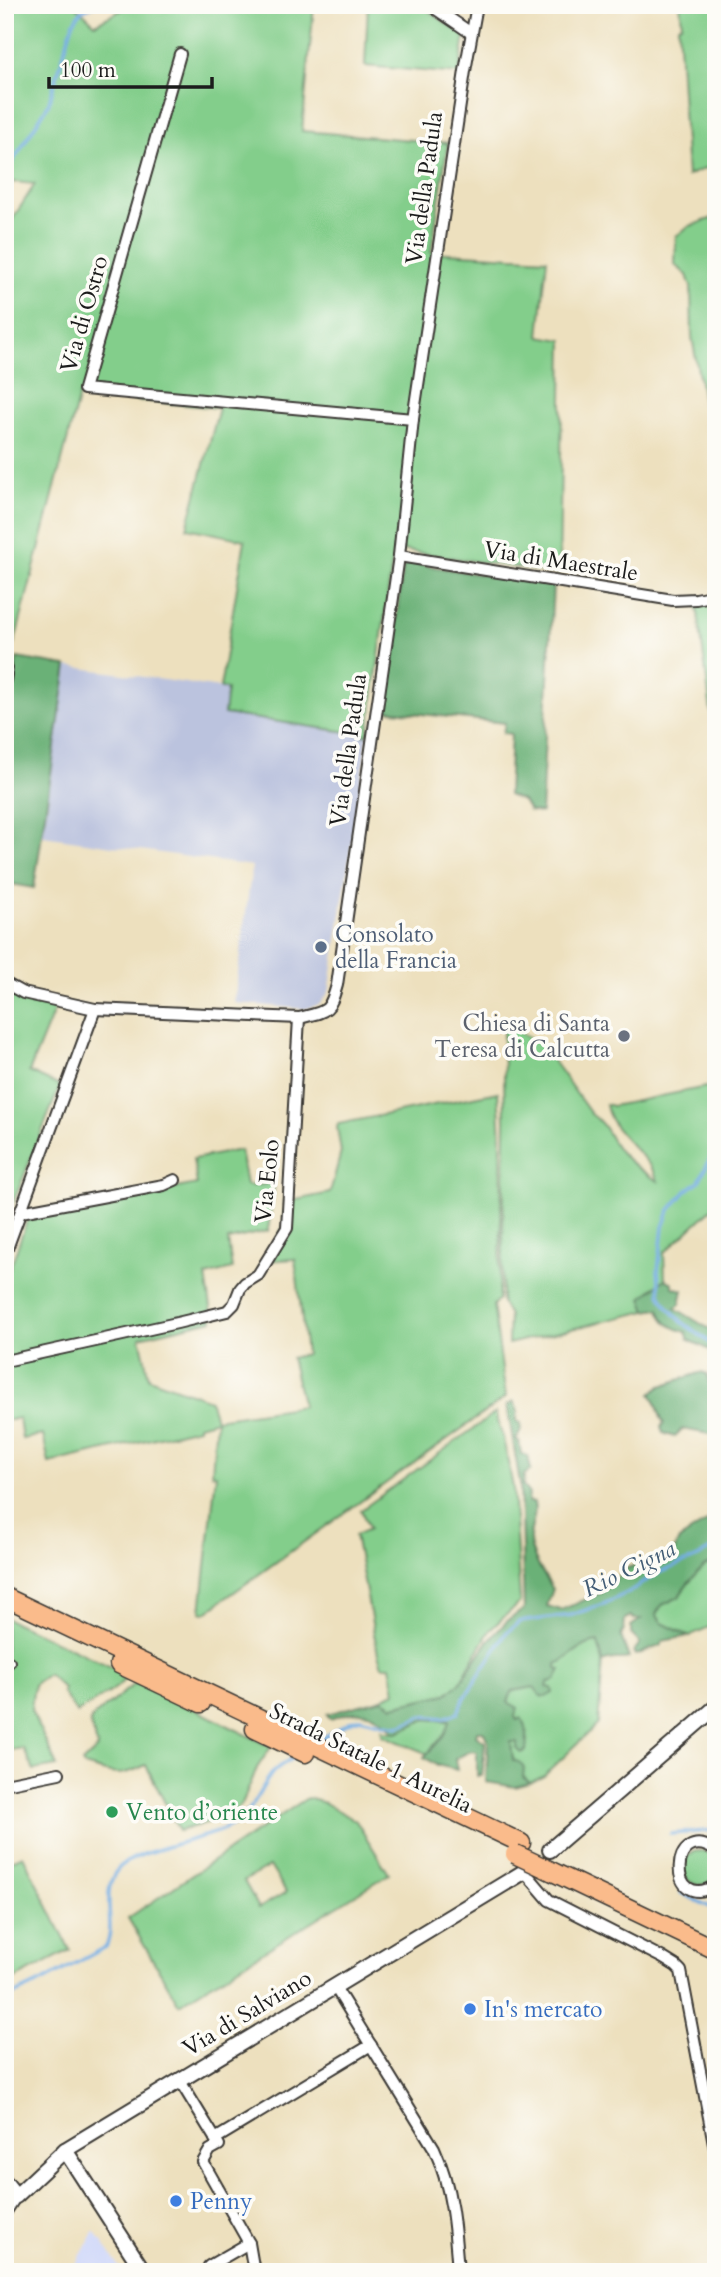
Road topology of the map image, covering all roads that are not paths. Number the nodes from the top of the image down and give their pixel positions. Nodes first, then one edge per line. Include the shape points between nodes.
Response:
1 (430, 5) edge
2 (477, 5) edge
3 (471, 33) junction
4 (180, 54) dead end
5 (413, 419) junction
6 (400, 556) junction
7 (716, 595) edge
8 (5, 665) edge
9 (5, 681) edge
10 (5, 984) edge
11 (95, 1009) junction
12 (299, 1018) junction
13 (175, 1180) dead end
14 (21, 1212) junction
15 (5, 1254) edge
16 (5, 1361) edge
17 (5, 1597) edge
18 (5, 1609) edge
19 (716, 1707) edge
20 (240, 1716) junction
21 (59, 1773) dead end
22 (5, 1784) edge
23 (716, 1851) edge
24 (553, 1861) junction
25 (526, 1871) joint
26 (716, 1885) edge
27 (716, 1937) edge
28 (716, 1950) edge
29 (335, 1987) junction
30 (371, 2045) junction
31 (180, 2081) junction
32 (215, 2139) junction
33 (65, 2150) junction
34 (716, 2154) edge
35 (5, 2182) edge
36 (16, 2196) junction
37 (5, 2213) edge
38 (249, 2243) junction
39 (144, 2272) edge
40 (209, 2272) edge
41 (254, 2272) edge
42 (458, 2272) edge

1 - 3 street
2 - 3 street, Via della Padula
3 - 5 street, Via della Padula
4 - 5 street, Via di Ostro via 85,389
5 - 6 street, Via della Padula
6 - 7 street, Via di Maestrale via 673,600
6 - 12 street, Via della Padula via 337,985 329,1008
8 - 9 street
10 - 11 street, Via della Padula via 23,993
11 - 12 street, Via della Padula
11 - 14 street
12 - 16 street, Via Eolo via 287,1228 258,1275 240,1289 234,1304 227,1311
13 - 14 street
14 - 15 street
17 - 20 highway, Strada Statale 1 Aurelia
18 - 20 highway, Strada Statale 1 Aurelia
19 - 24 street
20 - 24 highway, Strada Statale 1 Aurelia, bridge via 518,1849
21 - 22 street
23 - 26 street via 694,1846 682,1854 678,1868 688,1887 702,1891
24 - 27 highway, Strada Statale 1 Aurelia
24 - 28 highway, Strada Statale 1 Aurelia
25 - 29 street, Via di Salviano
25 - 34 street via 549,1900 681,1971
29 - 30 street
29 - 31 street, Via di Salviano
30 - 32 street
30 - 42 street via 441,2163
31 - 32 street
31 - 33 street, Via di Salviano
32 - 38 street via 219,2145 203,2162
33 - 36 street, Via di Salviano
33 - 39 street
35 - 36 street
36 - 37 street, Via di Salviano
38 - 40 street via 209,2266
38 - 41 street

